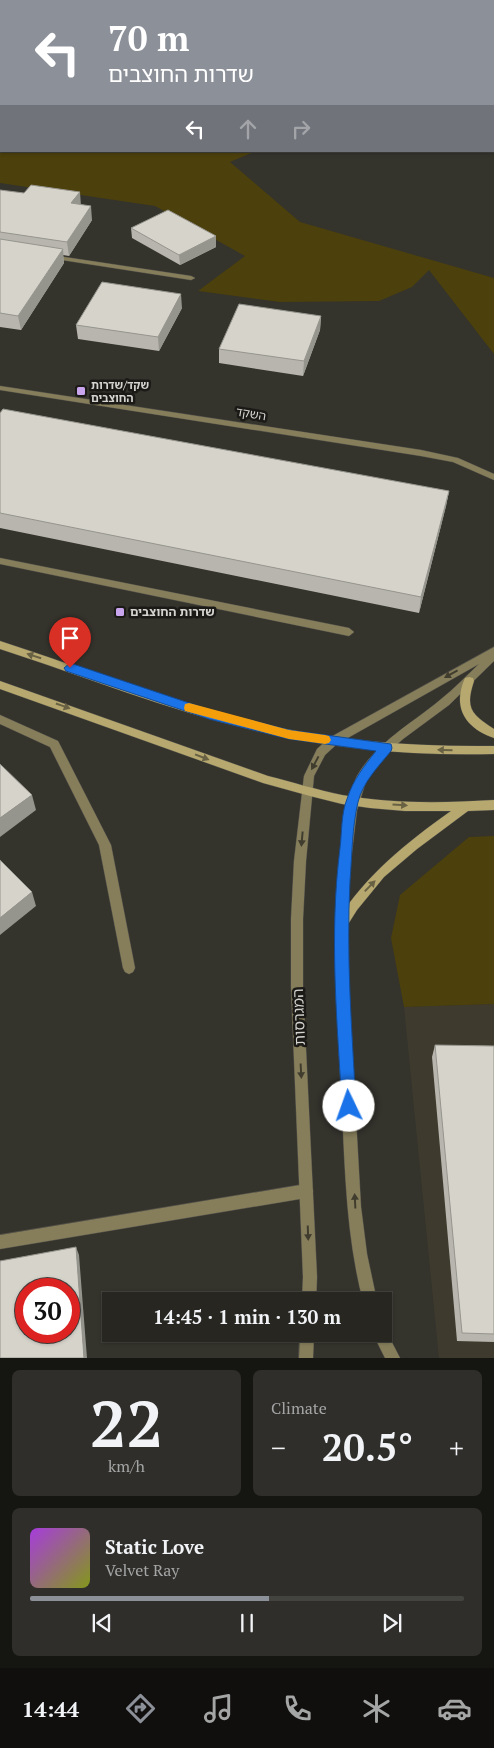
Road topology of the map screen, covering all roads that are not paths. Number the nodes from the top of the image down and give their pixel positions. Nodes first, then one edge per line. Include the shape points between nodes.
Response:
1 (38, 255) edge
2 (191, 278) dead end
3 (0, 388) edge
4 (494, 477) edge
5 (0, 561) edge
6 (348, 632) dead end
7 (0, 645) edge
8 (494, 651) edge
9 (494, 655) edge
10 (469, 681) junction
11 (0, 684) edge
12 (0, 719) edge
13 (494, 734) edge
14 (332, 741) junction
15 (386, 748) junction
16 (494, 750) edge
17 (307, 790) junction
18 (352, 801) junction
19 (494, 805) edge
20 (465, 807) junction
21 (341, 925) junction
22 (129, 968) dead end
23 (306, 1191) junction
24 (0, 1242) edge
25 (309, 1292) edge
26 (367, 1292) edge
27 (307, 1342) edge
28 (384, 1342) edge
29 (306, 1358) edge
30 (393, 1358) edge

1 - 2 street
3 - 4 street, השקד via 422,453 455,460
5 - 6 street
14 -> 7 main road via 209,714
8 -> 14 street
9 - 10 street
10 - 13 main road via 463,698 466,714
10 - 15 street
11 -> 17 main road via 267,780
12 - 22 street via 54,744 105,845
14 - 15 main road
14 -> 17 street, המגרסות via 314,764
16 -> 15 main road
15 - 18 street via 362,777
17 - 18 main road
17 -> 23 street, המגרסות via 300,861 297,958
18 -> 20 main road
18 - 21 street
19 - 20 main road
21 -> 20 main road via 352,905 396,860
26 -> 21 street via 356,1224
23 - 24 street
23 -> 25 street, המגרסות
27 - 29 street
28 - 30 street

